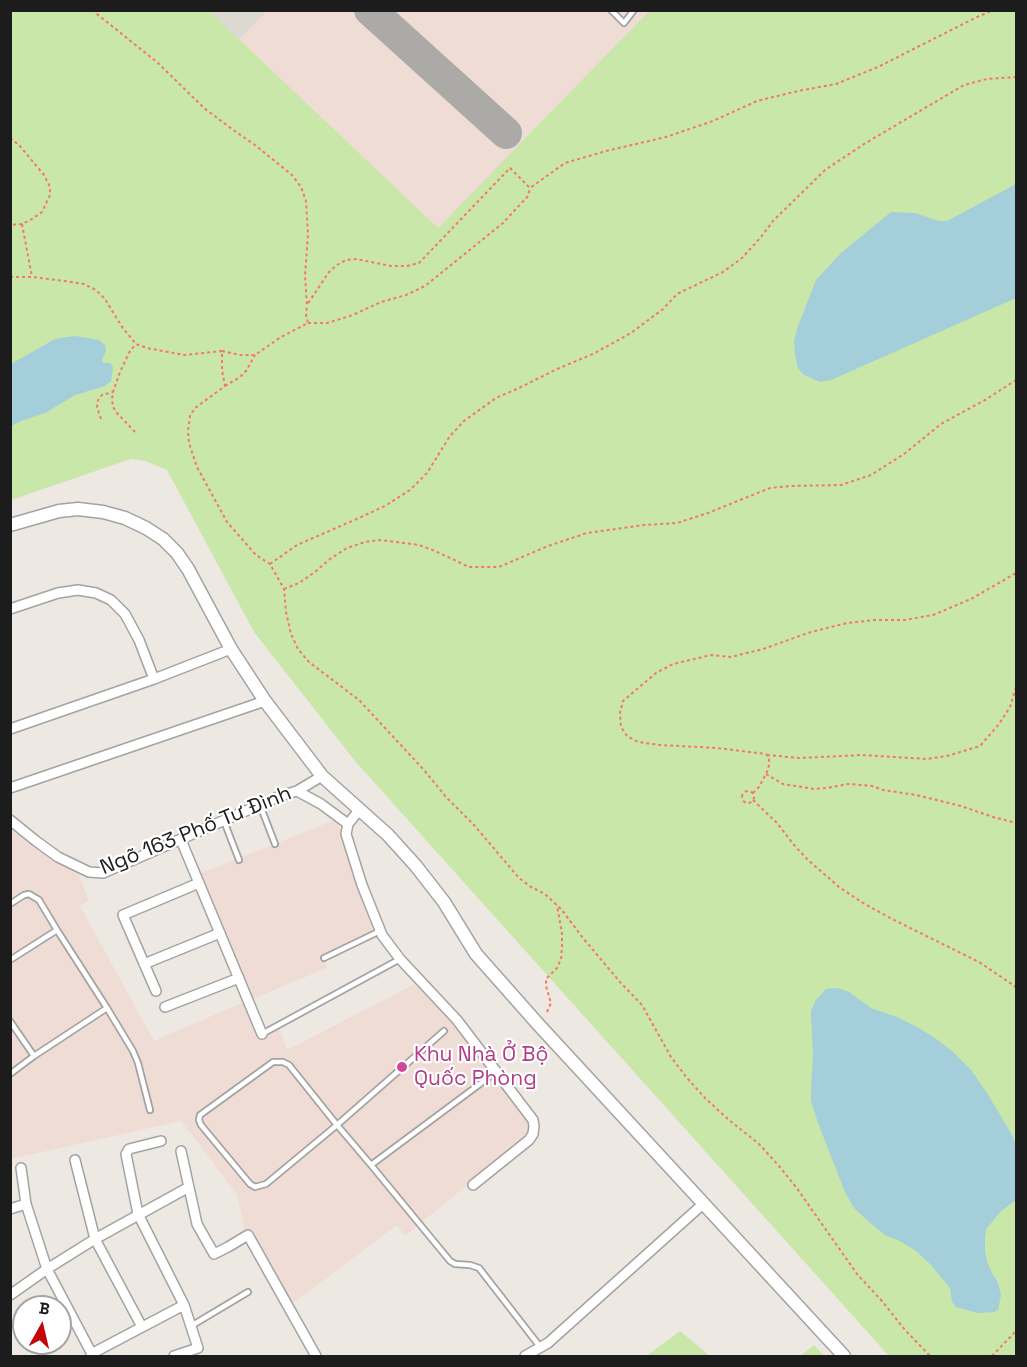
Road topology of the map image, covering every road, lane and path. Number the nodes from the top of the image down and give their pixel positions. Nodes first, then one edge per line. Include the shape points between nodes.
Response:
1 (92, 10) edge
2 (611, 10) edge
3 (634, 10) edge
4 (994, 10) edge
5 (1017, 77) edge
6 (10, 138) edge
7 (530, 188) junction
8 (22, 224) junction
9 (10, 225) edge
10 (10, 276) edge
11 (32, 277) junction
12 (307, 305) junction
13 (308, 323) junction
14 (136, 344) junction
15 (222, 351) junction
16 (255, 355) junction
17 (1017, 380) edge
18 (225, 386) junction
19 (113, 392) junction
20 (101, 419) dead end
21 (135, 432) dead end
22 (10, 525) edge
23 (270, 564) junction
24 (1017, 573) edge
25 (284, 589) junction
26 (10, 609) edge
27 (231, 649) junction
28 (154, 679) junction
29 (1017, 687) edge
30 (265, 701) junction
31 (10, 729) edge
32 (766, 754) junction
33 (766, 774) junction
34 (322, 776) junction
35 (10, 788) edge
36 (297, 791) junction
37 (753, 793) junction
38 (753, 801) junction
39 (260, 805) junction
40 (360, 809) junction
41 (11, 820) edge
42 (224, 821) junction
43 (1017, 823) edge
44 (348, 824) junction
45 (181, 840) junction
46 (275, 844) dead end
47 (239, 860) dead end
48 (199, 883) junction
49 (10, 904) edge
50 (557, 905) junction
51 (57, 930) junction
52 (380, 930) junction
53 (220, 933) junction
54 (324, 958) dead end
55 (400, 959) junction
56 (10, 960) edge
57 (144, 964) junction
58 (239, 978) junction
59 (1017, 987) edge
60 (156, 991) dead end
61 (165, 1007) dead end
62 (107, 1008) junction
63 (547, 1012) dead end
64 (10, 1021) edge
65 (444, 1031) dead end
66 (262, 1034) joint
67 (34, 1056) junction
68 (496, 1072) junction
69 (10, 1074) edge
70 (150, 1110) dead end
71 (336, 1125) junction
72 (160, 1141) dead end
73 (181, 1150) dead end
74 (75, 1160) dead end
75 (371, 1165) junction
76 (21, 1168) dead end
77 (473, 1185) dead end
78 (189, 1187) junction
79 (26, 1204) junction
80 (703, 1204) junction
81 (10, 1209) edge
82 (138, 1214) junction
83 (95, 1239) junction
84 (47, 1269) junction
85 (248, 1292) dead end
86 (10, 1295) edge
87 (184, 1305) junction
88 (191, 1326) junction
89 (142, 1327) junction
90 (1017, 1331) edge
91 (541, 1348) junction
92 (92, 1355) edge
93 (174, 1356) edge
94 (316, 1356) edge
95 (525, 1356) edge
96 (843, 1356) edge
97 (930, 1356) edge
98 (992, 1356) edge

1 - 12 path via 158,63 204,108 292,175 301,187 308,234
2 - 3 lane via 624,23
4 - 7 path via 836,84 757,101 713,122 565,163
5 - 23 path via 964,85 864,144 825,170 742,258 723,272 677,294 631,333 477,410 457,428 427,473 410,490 385,506 297,545
6 - 8 path via 50,187 42,212
7 - 12 path via 510,168 419,263 390,266 346,260 329,272
7 - 13 path via 528,196 503,223 425,286 353,315 327,323
8 - 9 path
8 - 11 path
10 - 11 path
11 - 14 path via 84,284 96,290
12 - 13 path
13 - 16 path
14 - 15 path via 184,355
14 - 19 path
15 - 16 path
15 - 18 path
16 - 18 path via 246,371
17 - 25 path via 941,424 871,475 841,485 770,488 677,523 587,533 499,567 469,567 419,545 366,542 347,548 299,583
18 - 23 path via 195,408 190,416 189,443 197,467 227,522
19 - 20 path via 98,400
19 - 21 path via 113,407
22 - 27 street via 78,509 125,518 146,528 177,553
23 - 25 path
24 - 32 path via 933,615 847,623 731,657 711,655 673,664 623,701 621,727 638,742
25 - 50 path via 291,634 309,662 359,700 519,878
26 - 28 street via 78,590 111,600 139,640
27 - 28 street
27 - 30 street
28 - 31 street
29 - 32 path via 1005,716 980,746 946,756 800,758
30 - 34 street
30 - 35 street
32 - 33 path
33 - 37 path
33 - 43 path via 783,784 814,789 848,784 872,786
34 - 36 street, Ngõ 163 Phố Tư Đình
34 - 40 street
36 - 39 street, Ngõ 163 Phố Tư Đình
36 - 44 street
37 - 38 path
37 - 38 path via 742,796 746,802
38 - 59 path via 839,887 892,919 979,962
39 - 42 street, Ngõ 163 Phố Tư Đình
39 - 46 lane
40 - 44 street
40 - 80 street via 416,866 476,954
41 - 45 street, Ngõ 163 Phố Tư Đình via 58,857 94,874
42 - 45 street, Ngõ 163 Phố Tư Đình
42 - 47 lane
44 - 52 street via 346,834
45 - 48 street
48 - 53 street
48 - 57 street via 123,915
49 - 51 lane via 24,895 35,896
50 - 63 path via 561,959 546,979 551,1003
50 - 97 path via 642,1005 671,1058 687,1078 779,1166 857,1274
51 - 56 lane
51 - 62 lane
52 - 54 lane
52 - 55 street
53 - 57 street
53 - 58 street
55 - 66 lane
55 - 68 street via 458,1020
57 - 60 street
58 - 61 street
58 - 66 street
62 - 67 lane
62 - 70 lane via 138,1063
64 - 67 lane
65 - 71 lane
67 - 69 lane
68 - 75 lane
68 - 77 street via 533,1120 533,1134
71 - 71 lane via 289,1065 278,1061 200,1115 199,1120 255,1187 266,1184
71 - 75 lane
72 - 82 street via 129,1149 126,1154
73 - 78 street
74 - 83 street
75 - 91 lane via 450,1262 479,1268
76 - 79 street
78 - 82 street
78 - 94 street via 197,1224 214,1254 248,1235
79 - 81 street
79 - 84 street
80 - 91 street
80 - 96 street
82 - 83 street
82 - 87 street
83 - 84 street
83 - 89 street
84 - 86 street
84 - 92 street
85 - 88 lane
87 - 88 street
87 - 89 street
88 - 93 street via 198,1348
89 - 92 street
90 - 98 path
91 - 95 street

